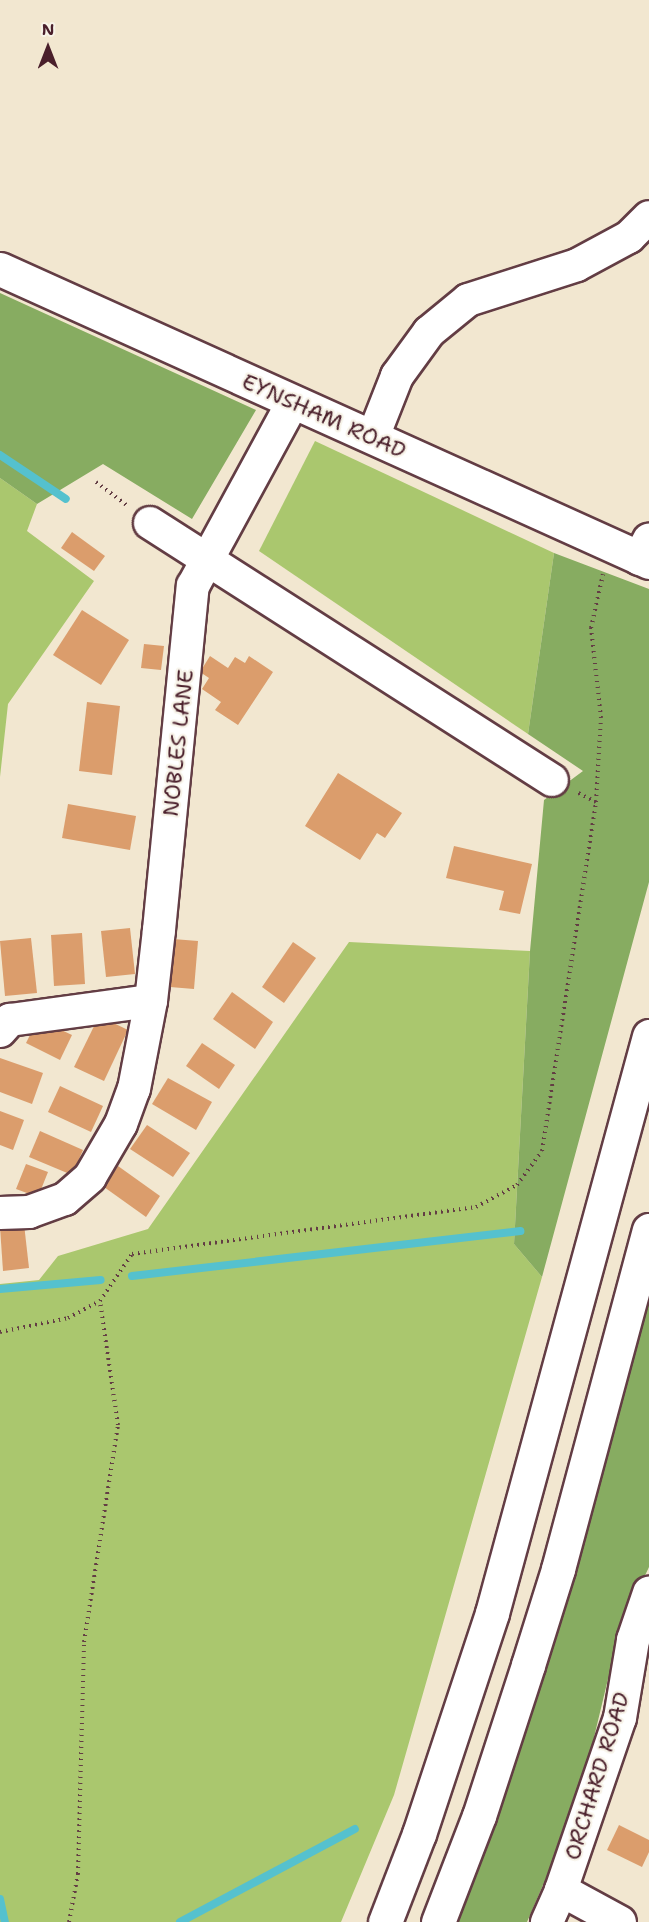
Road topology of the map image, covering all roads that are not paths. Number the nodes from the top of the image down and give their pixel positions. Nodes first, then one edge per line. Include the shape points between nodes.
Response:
1 (649, 217) edge
2 (0, 268) edge
3 (293, 402) junction
4 (373, 437) junction
5 (150, 523) road end
6 (637, 551) edge
7 (208, 560) junction
8 (552, 780) road end
9 (151, 1001) junction
10 (0, 1031) edge
11 (649, 1036) edge
12 (0, 1213) edge
13 (649, 1230) edge
14 (649, 1593) edge
15 (561, 1890) junction
16 (385, 1922) edge
17 (438, 1922) edge
18 (547, 1922) edge
19 (620, 1922) edge

1 - 4 street via 629,237 577,266 468,300 429,332 398,376
2 - 3 main road, EYNSHAM ROAD
3 - 4 main road, EYNSHAM ROAD
3 - 7 street, NOBLES LANE
4 - 6 main road, EYNSHAM ROAD
5 - 7 street
7 - 8 street
7 - 9 street, NOBLES LANE via 193,586
9 - 10 street via 10,1020
9 - 12 street, NOBLES LANE via 134,1089 121,1124 90,1177 65,1199 29,1212
11 - 16 main road via 492,1613 419,1834
13 - 17 main road via 538,1633 479,1816
14 - 15 street, ORCHARD ROAD via 633,1640 620,1718
15 - 18 street, ORCHARD ROAD
15 - 19 street

